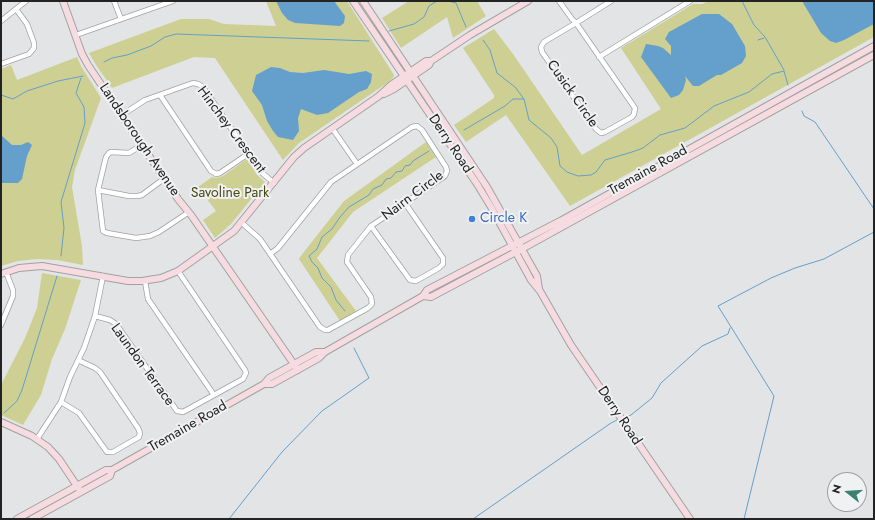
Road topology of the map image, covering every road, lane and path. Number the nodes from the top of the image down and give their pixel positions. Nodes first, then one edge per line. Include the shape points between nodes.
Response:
1 (26, 1) edge
2 (63, 1) edge
3 (114, 1) edge
4 (173, 1) edge
5 (353, 1) edge
6 (363, 1) edge
7 (528, 1) edge
8 (559, 1) edge
9 (611, 1) edge
10 (690, 1) edge
11 (159, 3) edge
12 (16, 9) junction
13 (121, 19) junction
14 (1, 21) edge
15 (576, 23) junction
16 (76, 35) junction
17 (874, 46) edge
18 (874, 55) edge
19 (599, 57) junction
20 (1, 64) edge
21 (412, 74) junction
22 (406, 78) junction
23 (160, 95) junction
24 (122, 115) junction
25 (332, 128) junction
26 (142, 145) junction
27 (248, 154) junction
28 (357, 164) junction
29 (165, 178) junction
30 (274, 183) junction
31 (98, 190) junction
32 (405, 203) junction
33 (188, 212) junction
34 (242, 223) junction
35 (371, 226) junction
36 (519, 243) junction
37 (512, 246) junction
38 (214, 247) junction
39 (522, 249) junction
40 (516, 252) junction
41 (270, 254) junction
42 (178, 271) junction
43 (4, 273) edge
44 (103, 276) junction
45 (146, 281) junction
46 (540, 291) junction
47 (424, 296) junction
48 (95, 316) junction
49 (1, 325) edge
50 (78, 360) junction
51 (296, 367) junction
52 (214, 395) junction
53 (61, 402) junction
54 (1, 422) edge
55 (38, 439) junction
56 (112, 470) junction
57 (77, 486) junction
58 (81, 492) junction
59 (17, 519) edge
60 (32, 519) edge
61 (690, 519) edge

1 - 12 street
2 - 16 main road, Landsborough Avenue
3 - 13 street
4 - 11 street
5 - 22 main road, Derry Road
6 - 21 main road, Derry Road
7 - 21 main road via 470,35 431,61 429,65
8 - 15 street, Cusick Circle
9 - 15 street
10 - 19 street
11 - 13 street
12 - 14 street
12 - 20 street via 27,24 34,48 29,54
13 - 16 street
15 - 19 street, Cusick Circle
15 - 19 street, Cusick Circle via 544,42 541,50 598,132 603,132 632,117 635,110
16 - 24 main road, Landsborough Avenue via 88,65
17 - 36 main road, Tremaine Road
18 - 39 main road, Tremaine Road
21 - 22 main road
21 - 36 main road, Derry Road via 488,187
22 - 25 main road via 391,85
22 - 37 main road, Derry Road via 477,184
23 - 24 street, Hinchey Crescent via 145,100
23 - 27 street, Hinchey Crescent via 193,83 201,85
23 - 27 street via 211,172 220,173
24 - 26 main road, Landsborough Avenue
25 - 28 street
25 - 30 main road via 299,152
26 - 29 main road, Landsborough Avenue
26 - 31 street via 129,153 107,154
27 - 30 street, Hinchey Crescent via 260,171
28 - 32 street, Nairn Circle via 412,127 419,128 447,171 444,176
28 - 41 street, Nairn Circle via 327,186 278,248
29 - 31 street via 138,196
29 - 33 main road, Landsborough Avenue
30 - 34 main road
31 - 33 street via 102,228 107,233 136,238 150,236
32 - 35 street, Nairn Circle
32 - 35 street via 443,258 443,264 439,268 416,281 410,280
33 - 38 main road, Landsborough Avenue
34 - 38 main road
34 - 41 street, Nairn Circle via 257,236
35 - 41 street, Nairn Circle via 346,259 371,297 372,304 328,330 320,327
36 - 37 main road, Tremaine Road
36 - 39 main road, Derry Road
37 - 40 main road, Derry Road
37 - 47 main road, Tremaine Road via 427,290
38 - 42 main road
38 - 51 main road, Landsborough Avenue
39 - 40 main road, Tremaine Road
39 - 46 main road, Derry Road via 537,276
40 - 46 main road, Derry Road
40 - 47 main road, Tremaine Road via 431,297
42 - 45 main road
42 - 52 street, Laundon Terrace via 246,370 243,379
43 - 44 main road via 23,267 42,266
43 - 49 street via 13,290 13,296
44 - 45 main road
44 - 48 street
45 - 52 street via 148,299
46 - 61 main road, Derry Road via 571,345
47 - 51 main road, Tremaine Road via 325,352 319,358
48 - 50 street
48 - 52 street, Laundon Terrace via 115,323 176,411 183,412
50 - 53 street
50 - 53 street via 100,372 138,428 139,437 113,452 107,452 79,413
51 - 56 main road, Tremaine Road via 272,384 264,384
53 - 55 street
54 - 55 main road
55 - 57 main road via 55,454
56 - 57 main road, Tremaine Road via 106,470
56 - 58 main road, Tremaine Road via 110,476
57 - 58 main road
57 - 59 main road, Tremaine Road
58 - 60 main road, Tremaine Road

